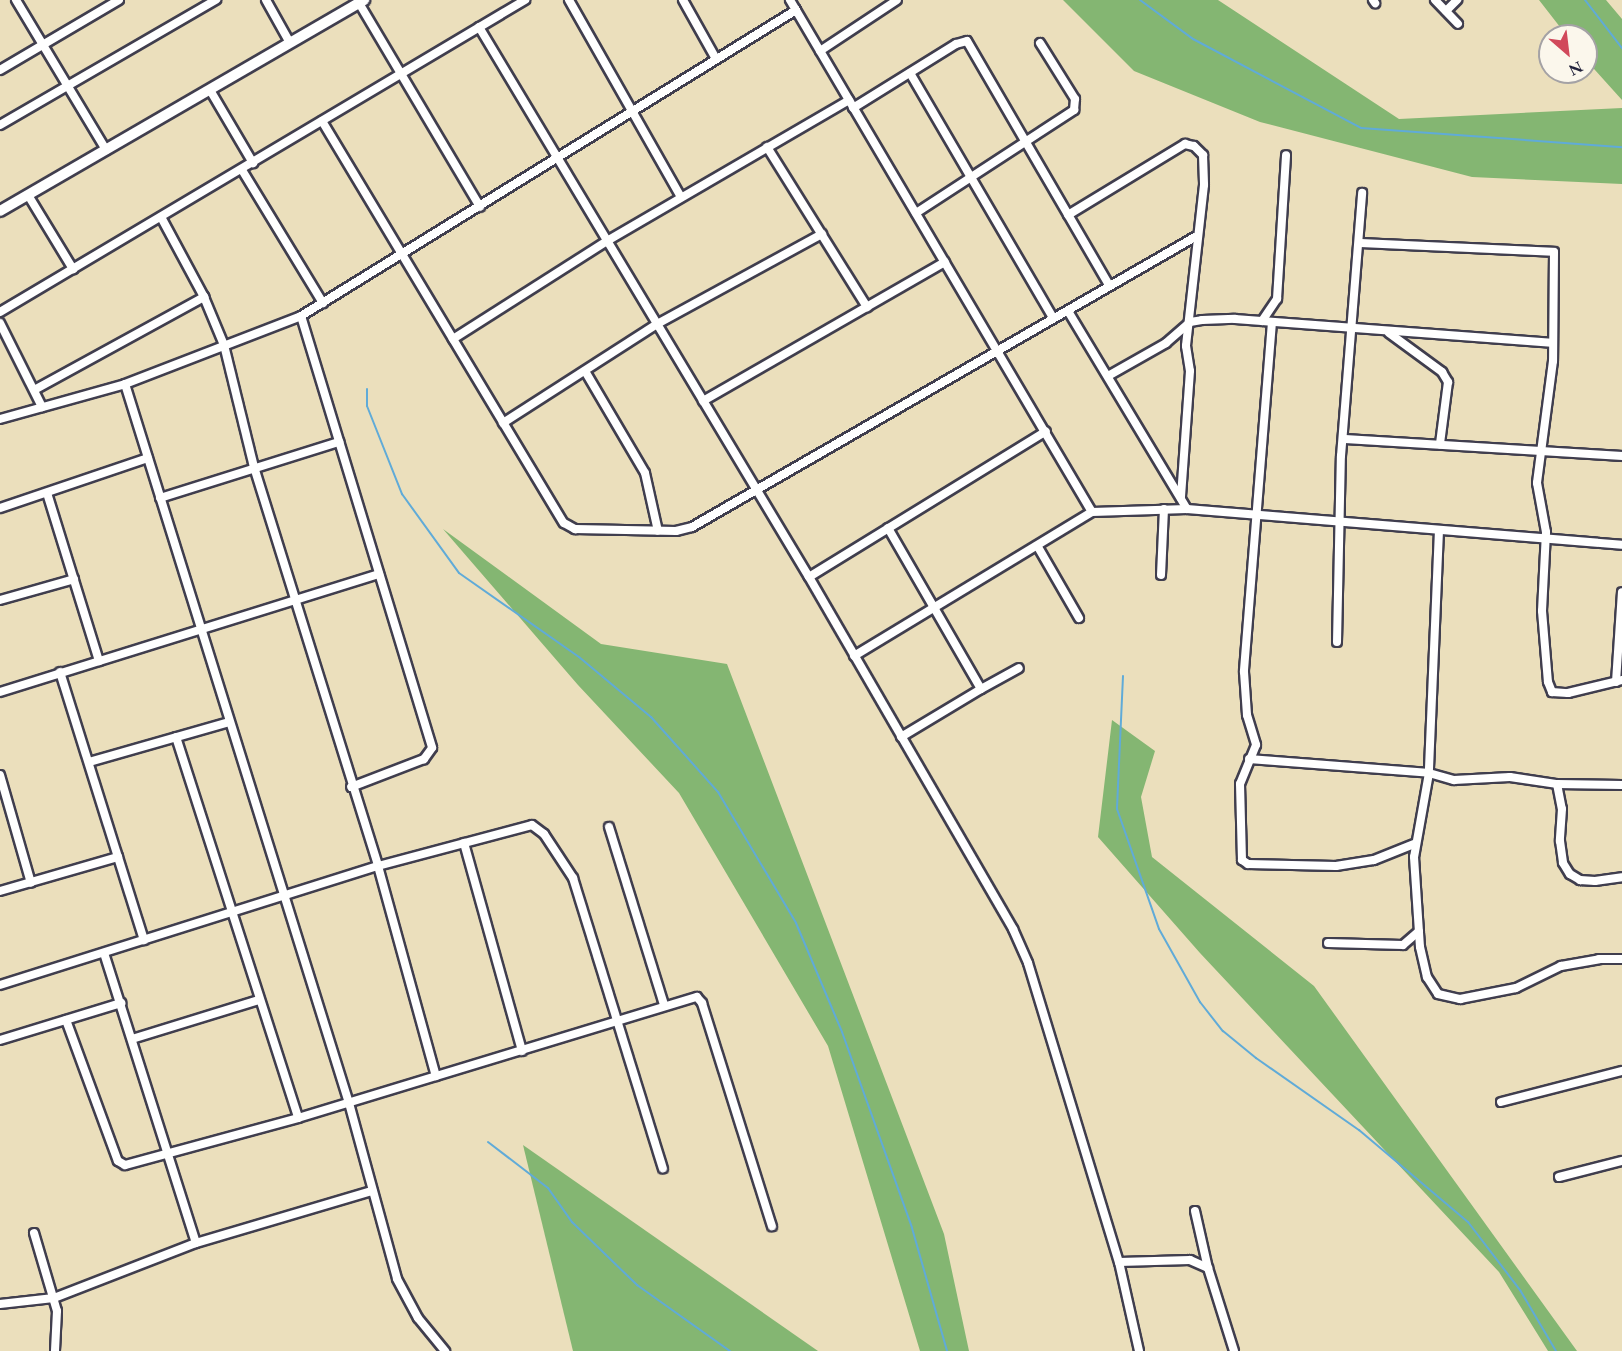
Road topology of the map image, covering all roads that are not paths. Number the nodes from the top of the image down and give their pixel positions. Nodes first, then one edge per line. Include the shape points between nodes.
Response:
1 (16, 0) edge
2 (119, 0) edge
3 (216, 0) edge
4 (266, 0) edge
5 (525, 0) edge
6 (569, 0) edge
7 (683, 0) edge
8 (790, 0) edge
9 (897, 0) edge
10 (1435, 0) edge
11 (1457, 0) edge
12 (362, 2) edge
13 (796, 10) junction
14 (1446, 11) junction
15 (1458, 24) dead end
16 (479, 27) junction
17 (290, 43) junction
18 (1040, 43) dead end
19 (43, 45) junction
20 (820, 51) junction
21 (715, 57) junction
22 (0, 70) edge
23 (401, 73) junction
24 (910, 73) junction
25 (67, 86) junction
26 (210, 90) junction
27 (851, 104) junction
28 (631, 110) junction
29 (322, 121) junction
30 (0, 125) edge
31 (1024, 141) junction
32 (767, 147) junction
33 (106, 150) junction
34 (1286, 155) dead end
35 (556, 159) junction
36 (253, 163) junction
37 (242, 170) junction
38 (970, 177) junction
39 (1362, 193) dead end
40 (28, 195) junction
41 (681, 197) junction
42 (480, 207) junction
43 (0, 211) edge
44 (916, 213) junction
45 (1068, 215) junction
46 (161, 217) junction
47 (822, 234) junction
48 (1195, 237) junction
49 (608, 241) junction
50 (1359, 243) junction
51 (402, 255) junction
52 (945, 262) junction
53 (73, 269) junction
54 (1109, 285) junction
55 (204, 297) junction
56 (323, 303) junction
57 (867, 307) junction
58 (1068, 311) junction
59 (0, 312) edge
60 (301, 316) junction
61 (1053, 318) junction
62 (1262, 321) junction
63 (1190, 322) junction
64 (1272, 322) junction
65 (0, 323) edge
66 (657, 324) junction
67 (1353, 330) junction
68 (1388, 332) junction
69 (453, 339) junction
70 (1551, 343) junction
71 (224, 345) junction
72 (999, 351) junction
73 (585, 371) junction
74 (1108, 376) junction
75 (125, 384) junction
76 (36, 389) junction
77 (703, 401) junction
78 (42, 407) junction
79 (0, 419) edge
80 (503, 423) junction
81 (1046, 431) junction
82 (1345, 439) junction
83 (339, 442) junction
84 (1440, 444) junction
85 (1541, 449) junction
86 (1622, 456) edge
87 (148, 458) junction
88 (254, 467) junction
89 (757, 492) junction
90 (47, 493) junction
91 (160, 498) junction
92 (1181, 498) junction
93 (0, 508) edge
94 (1164, 509) junction
95 (1187, 509) junction
96 (1092, 512) junction
97 (1256, 516) junction
98 (1342, 521) junction
99 (888, 528) junction
100 (1439, 530) junction
101 (658, 531) junction
102 (1546, 538) junction
103 (1622, 545) edge
104 (1038, 547) junction
105 (380, 574) junction
106 (1161, 575) dead end
107 (809, 577) junction
108 (74, 579) junction
109 (1622, 592) edge
110 (0, 600) edge
111 (293, 601) junction
112 (933, 608) junction
113 (1079, 618) dead end
114 (200, 631) junction
115 (1337, 642) dead end
116 (854, 656) junction
117 (99, 661) junction
118 (1019, 668) dead end
119 (60, 672) junction
120 (1619, 681) edge
121 (981, 689) junction
122 (0, 692) edge
123 (229, 722) junction
124 (176, 737) junction
125 (901, 737) junction
126 (1249, 759) junction
127 (89, 762) junction
128 (1429, 772) junction
129 (0, 775) edge
130 (1557, 784) junction
131 (1622, 785) edge
132 (351, 787) junction
133 (2, 790) edge
134 (609, 827) dead end
135 (464, 843) junction
136 (1414, 844) junction
137 (118, 857) junction
138 (378, 866) junction
139 (1622, 877) edge
140 (31, 883) junction
141 (0, 891) edge
142 (284, 897) junction
143 (231, 913) junction
144 (1419, 931) junction
145 (144, 940) junction
146 (1328, 943) dead end
147 (104, 953) junction
148 (1622, 959) edge
149 (0, 985) edge
150 (259, 1000) junction
151 (121, 1003) junction
152 (664, 1005) junction
153 (66, 1020) junction
154 (615, 1023) junction
155 (132, 1039) junction
156 (0, 1040) edge
157 (522, 1051) junction
158 (1622, 1071) edge
159 (436, 1076) junction
160 (1501, 1102) dead end
161 (349, 1103) junction
162 (298, 1118) junction
163 (169, 1154) junction
164 (1622, 1161) edge
165 (663, 1168) dead end
166 (1559, 1178) dead end
167 (372, 1191) junction
168 (1195, 1211) dead end
169 (772, 1226) dead end
170 (34, 1233) dead end
171 (196, 1243) junction
172 (1119, 1262) junction
173 (1208, 1268) junction
174 (54, 1298) junction
175 (0, 1304) edge
176 (55, 1351) edge
177 (445, 1351) edge
178 (1139, 1351) edge
179 (1234, 1351) edge

1 - 19 street
2 - 19 street
3 - 25 street
4 - 17 street
5 - 16 street
6 - 28 street
7 - 21 street
8 - 13 street
9 - 20 street
10 - 14 street
11 - 14 street
12 - 17 street
12 - 23 street
13 - 20 street
13 - 21 street
14 - 15 street
16 - 23 street
16 - 35 street
17 - 26 street
18 - 31 street via 1076,105 1069,114
19 - 22 street
19 - 25 street
20 - 27 street
21 - 28 street
23 - 29 street
23 - 42 street
24 - 27 street
24 - 31 street via 967,41
24 - 38 street
25 - 30 street
25 - 33 street
26 - 33 street
26 - 36 street
27 - 32 street
27 - 44 street
28 - 35 street
28 - 41 street
29 - 36 street
29 - 51 street
31 - 38 street
31 - 45 street
32 - 41 street
32 - 47 street
33 - 40 street
34 - 62 street via 1277,298
35 - 42 street
35 - 49 street
36 - 37 street
37 - 46 street
37 - 56 street
38 - 44 street
38 - 61 street
39 - 50 street
40 - 43 street
40 - 53 street
41 - 49 street
42 - 51 street
44 - 52 street
45 - 48 street via 1185,144 1200,151 1205,162
45 - 54 street
46 - 53 street
46 - 55 street
47 - 57 street
47 - 66 street
48 - 54 street
48 - 63 street
49 - 66 street
49 - 69 street
50 - 67 street
50 - 70 street via 1554,252
51 - 56 street
51 - 69 street
52 - 57 street
52 - 72 street
53 - 59 street
54 - 58 street
55 - 71 street
55 - 76 street
56 - 60 street
57 - 77 street
58 - 61 street
58 - 74 street
60 - 71 street
60 - 83 street
61 - 72 street
62 - 63 street
62 - 64 street
63 - 74 street via 1166,343
63 - 92 street
64 - 67 street
64 - 97 street via 1265,450
65 - 76 street
66 - 73 street
66 - 77 street
67 - 68 street
67 - 82 street
68 - 70 street
68 - 84 street via 1442,372 1448,382
69 - 80 street
70 - 85 street
71 - 75 street
71 - 88 street
72 - 81 street
72 - 89 street
73 - 80 street
73 - 101 street via 645,473
74 - 92 street
75 - 78 street
75 - 87 street
76 - 78 street
77 - 89 street
78 - 79 street
80 - 101 street via 568,528
81 - 96 street
81 - 99 street
82 - 84 street
82 - 98 street
83 - 88 street
83 - 105 street
84 - 85 street
85 - 86 street
85 - 102 street via 1537,483
87 - 90 street
87 - 91 street
88 - 91 street
88 - 111 street
89 - 101 street via 692,528
89 - 107 street
90 - 93 street
90 - 108 street
91 - 114 street
92 - 95 street
94 - 95 street
94 - 96 street
94 - 106 street
95 - 97 street
96 - 104 street
97 - 98 street
97 - 126 street via 1244,682 1247,715 1256,745
98 - 100 street
98 - 115 street
99 - 107 street
99 - 112 street
100 - 102 street
100 - 128 street
102 - 103 street
102 - 120 street via 1542,611 1549,687 1552,692 1568,693
104 - 112 street
104 - 113 street
105 - 111 street
105 - 132 street via 432,748 424,759
107 - 116 street
108 - 110 street
108 - 117 street
109 - 120 street
111 - 114 street
111 - 132 street
112 - 116 street
112 - 121 street
114 - 117 street
114 - 123 street
116 - 125 street
117 - 119 street
118 - 121 street
119 - 122 street
119 - 127 street
121 - 125 street
123 - 124 street
123 - 142 street
124 - 127 street
124 - 143 street
125 - 172 street via 1021,945
126 - 128 street
126 - 136 street via 1240,784 1242,860 1248,864 1354,864 1395,854
127 - 137 street
128 - 130 street via 1454,780 1510,777
128 - 136 street
129 - 133 street
130 - 131 street
130 - 139 street via 1562,808 1563,863 1570,874 1580,880 1595,881
132 - 138 street
133 - 140 street
134 - 152 street
135 - 138 street
135 - 154 street via 532,825 544,834 573,878
135 - 157 street
136 - 144 street
137 - 140 street
137 - 145 street
138 - 142 street
138 - 159 street
140 - 141 street
142 - 143 street
142 - 161 street
143 - 145 street
143 - 150 street
144 - 146 street via 1403,945
144 - 148 street via 1427,977 1438,994 1447,999 1516,988 1561,966
145 - 147 street
147 - 149 street
147 - 151 street
150 - 155 street
150 - 162 street
151 - 153 street
151 - 155 street
152 - 154 street
152 - 169 street via 689,996 702,1003
153 - 156 street
153 - 163 street via 118,1161 125,1165
154 - 157 street
154 - 165 street
155 - 163 street
157 - 159 street
158 - 160 street
159 - 161 street
161 - 162 street
161 - 167 street
162 - 163 street
163 - 171 street
164 - 166 street
167 - 171 street
167 - 177 street via 397,1279 418,1318
168 - 173 street
170 - 174 street
171 - 174 street
172 - 173 street via 1190,1260
172 - 178 street
173 - 179 street
174 - 175 street
174 - 176 street

